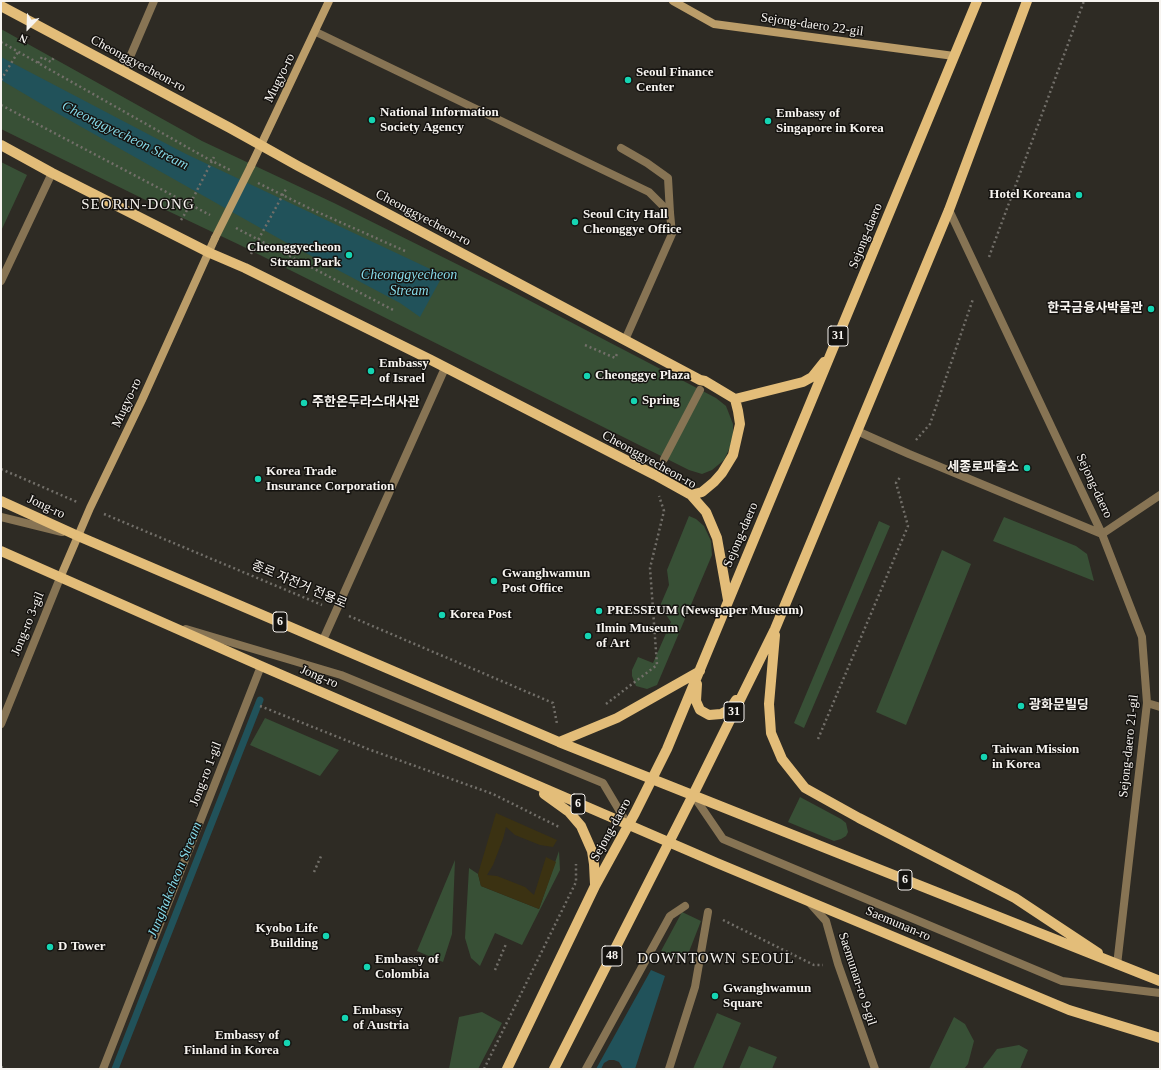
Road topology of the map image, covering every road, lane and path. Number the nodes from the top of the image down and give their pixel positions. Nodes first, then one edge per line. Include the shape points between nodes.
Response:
1 (154, 1) edge
2 (329, 1) edge
3 (673, 1) edge
4 (977, 1) edge
5 (1027, 1) edge
6 (1084, 1) edge
7 (1, 6) edge
8 (316, 32) junction
9 (1, 42) edge
10 (18, 52) junction
11 (55, 56) dead end
12 (954, 56) junction
13 (38, 63) junction
14 (124, 71) junction
15 (1, 80) edge
16 (1, 105) edge
17 (1, 145) edge
18 (261, 146) junction
19 (621, 148) dead end
20 (214, 157) dead end
21 (52, 173) junction
22 (236, 173) dead end
23 (258, 183) dead end
24 (286, 189) dead end
25 (949, 210) junction
26 (186, 212) dead end
27 (670, 213) junction
28 (212, 216) dead end
29 (232, 226) dead end
30 (256, 244) dead end
31 (405, 251) dead end
32 (210, 253) junction
33 (2, 276) edge
34 (981, 278) junction
35 (395, 311) dead end
36 (624, 340) junction
37 (585, 345) dead end
38 (832, 352) junction
39 (614, 358) dead end
40 (445, 368) junction
41 (700, 390) dead end
42 (735, 398) junction
43 (857, 430) junction
44 (914, 444) dead end
45 (664, 458) dead end
46 (1, 469) edge
47 (900, 476) dead end
48 (657, 492) dead end
49 (691, 495) junction
50 (1160, 495) edge
51 (1, 501) edge
52 (90, 508) junction
53 (1, 517) edge
54 (1102, 534) junction
55 (78, 536) junction
56 (1, 551) edge
57 (60, 578) junction
58 (728, 600) junction
59 (336, 611) junction
60 (158, 621) junction
61 (775, 629) junction
62 (322, 640) junction
63 (261, 666) junction
64 (700, 671) junction
65 (247, 701) junction
66 (1147, 703) junction
67 (605, 704) dead end
68 (1160, 707) edge
69 (1, 724) edge
70 (818, 739) dead end
71 (559, 742) junction
72 (652, 780) junction
73 (528, 782) junction
74 (693, 795) junction
75 (628, 826) junction
76 (562, 829) dead end
77 (669, 843) junction
78 (322, 854) dead end
79 (576, 859) dead end
80 (314, 872) dead end
81 (594, 886) junction
82 (808, 901) junction
83 (685, 906) dead end
84 (708, 912) joint
85 (506, 944) dead end
86 (838, 964) junction
87 (1117, 965) junction
88 (495, 970) dead end
89 (1160, 981) edge
90 (1160, 993) edge
91 (1160, 1038) edge
92 (1, 1067) edge
93 (6, 1069) edge
94 (103, 1069) edge
95 (484, 1069) edge
96 (507, 1069) edge
97 (554, 1069) edge
98 (586, 1069) edge
99 (669, 1069) edge
100 (875, 1069) edge

1 - 14 street
2 - 8 main road, Mugyo-ro
3 - 12 main road, Sejong-daero 22-gil via 714,24
4 - 12 main road, Sejong-daero / 31
5 - 25 main road, 31
6 - 34 path
7 - 14 main road, Cheonggyecheon-ro
8 - 18 main road, Mugyo-ro
8 - 27 street via 649,192
9 - 10 path
10 - 13 path
10 - 15 path
11 - 13 path via 51,62 42,57
12 - 38 main road, Sejong-daero / 31
13 - 22 path
14 - 18 main road, Cheonggyecheon-ro
16 - 28 path
17 - 21 main road, Cheonggyecheon-ro
18 - 32 main road, Mugyo-ro, bridge
18 - 36 main road, Cheonggyecheon-ro
19 - 27 street via 668,178
20 - 26 path, bridge
21 - 32 main road, Cheonggyecheon-ro
21 - 33 street
23 - 31 path
24 - 30 path, bridge
25 - 34 street, Sejong-daero
25 - 43 main road, 31
27 - 36 street via 672,234
29 - 35 path
32 - 40 main road, Cheonggyecheon-ro
32 - 52 main road, Mugyo-ro
34 - 44 path via 930,424
34 - 54 street, Sejong-daero
36 - 42 main road, Cheonggyecheon-ro
37 - 39 path
38 - 42 main road via 812,377 803,382
38 - 58 main road, Sejong-daero / 31
40 - 49 main road, Cheonggyecheon-ro
40 - 59 street
41 - 45 street
42 - 49 main road via 740,424 733,456 714,482 702,492
43 - 54 street, Sejong-daero
43 - 61 main road, 31
46 - 52 path, 종로 자전거 전용로
47 - 70 path via 896,484 908,526
48 - 67 path via 664,511 650,568 657,665
49 - 58 main road, Cheonggyecheon-ro via 706,512 717,538
50 - 54 street
51 - 55 main road, Jong-ro / 6
52 - 55 main road, Mugyo-ro
52 - 59 path, 종로 자전거 전용로
53 - 55 street
54 - 66 street, Sejong-daero 21-gil via 1142,637
55 - 57 main road, Mugyo-ro
55 - 62 main road, Jong-ro / 6
56 - 57 main road, Jong-ro / 6
57 - 60 main road, Jong-ro / 6
57 - 69 street, Jong-ro 3-gil
58 - 64 main road, Sejong-daero / 31
59 - 62 street
59 - 71 path, 종로 자전거 전용로 via 554,703
60 - 63 main road, Jong-ro / 6
60 - 75 street via 341,674 603,783
61 - 64 main road via 737,699 721,714 709,716 700,710 696,701 696,689
61 - 74 main road, 31
61 - 87 main road via 769,704 771,732 782,759 805,788 1015,898
62 - 71 main road, Jong-ro / 6
63 - 65 street, Jong-ro 1-gil
63 - 73 main road, Jong-ro / 6
64 - 71 main road via 617,718
64 - 72 main road, Sejong-daero / 31
65 - 76 path via 368,749 493,794
65 - 94 street, Jong-ro 1-gil
66 - 68 street
66 - 87 street, Sejong-daero 21-gil
71 - 72 main road, Jong-ro / 6
72 - 74 main road, 6
72 - 75 main road, Sejong-daero / 31
73 - 75 main road, Jong-ro / 6
73 - 81 main road via 569,812 581,826 592,851
74 - 77 main road, 31
74 - 87 main road, 6
74 - 90 street via 723,839 1062,981
75 - 77 main road, Saemunan-ro / 6
75 - 81 main road, Sejong-daero
77 - 82 main road, Saemunan-ro / 6
77 - 97 main road, 48
78 - 80 path
79 - 95 path via 576,882
81 - 96 main road, Sejong-daero
82 - 86 street, Saemunan-ro 9-gil via 826,921
82 - 91 main road, Saemunan-ro / 6 via 1070,1010
83 - 98 street via 670,916
84 - 86 path via 814,965
84 - 99 street via 695,987
85 - 88 path
86 - 100 street, Saemunan-ro 9-gil
87 - 89 main road, 6
92 - 93 path

